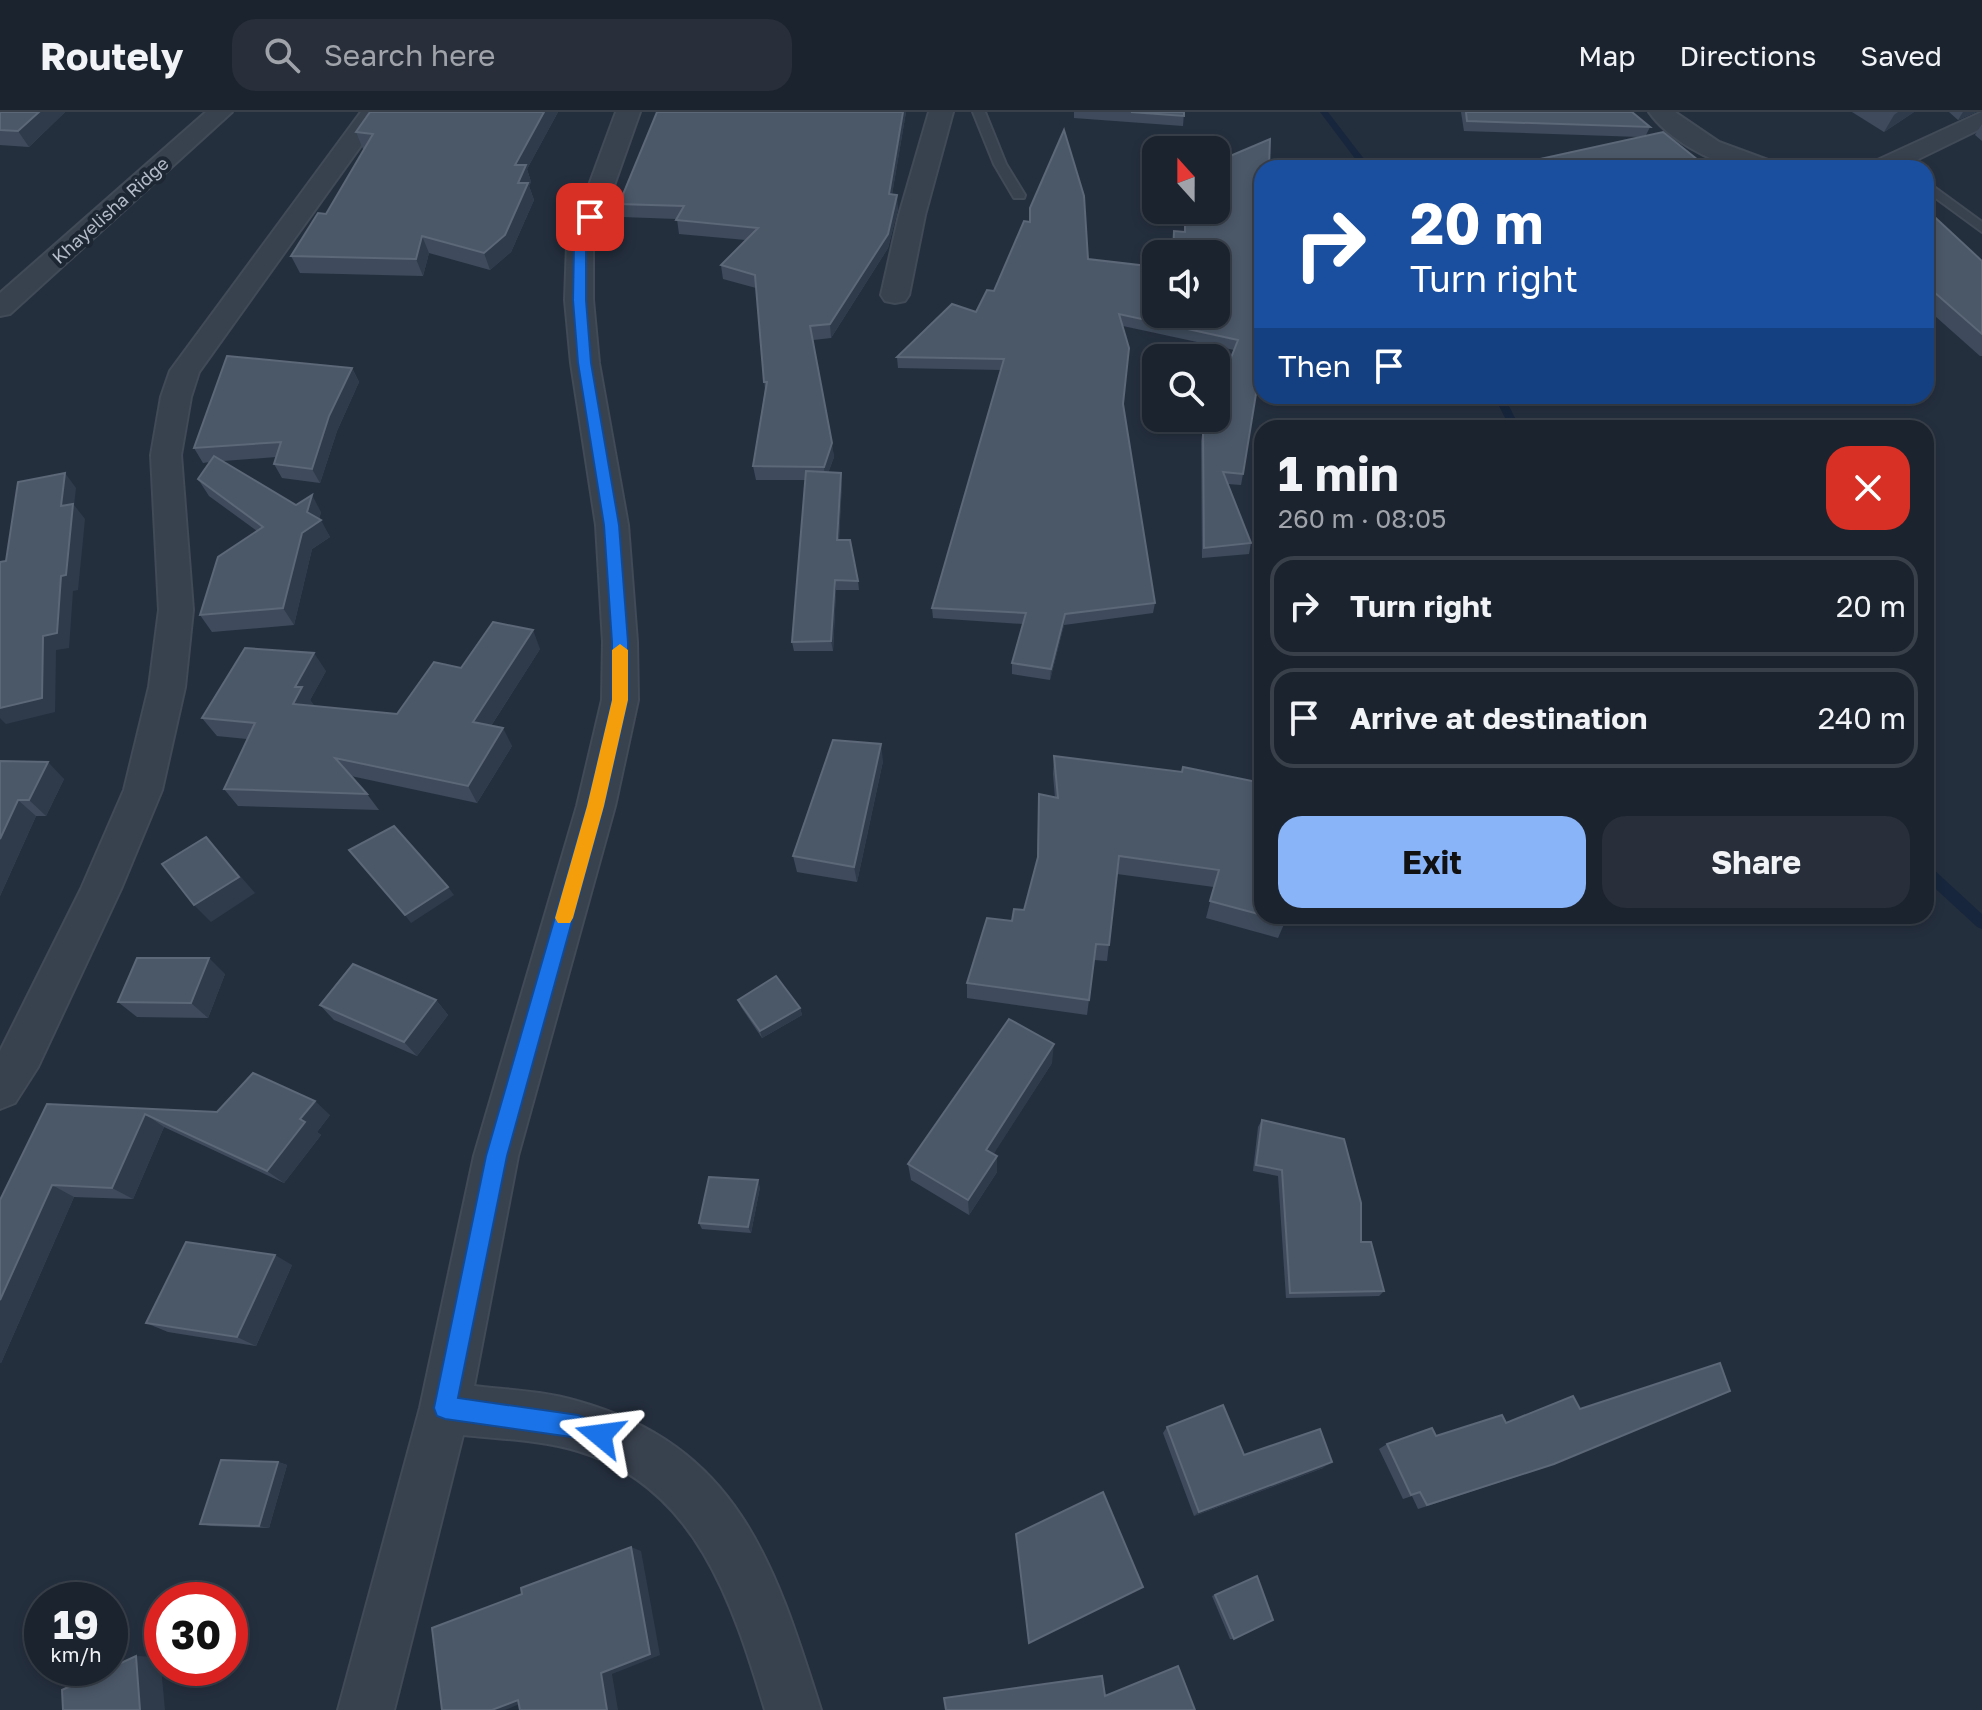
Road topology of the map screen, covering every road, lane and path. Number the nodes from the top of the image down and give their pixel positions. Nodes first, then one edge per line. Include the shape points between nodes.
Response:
1 (220, 112) edge
2 (373, 112) edge
3 (628, 112) edge
4 (941, 112) edge
5 (979, 112) edge
6 (1661, 112) edge
7 (1982, 119) edge
8 (1745, 160) edge
9 (1904, 160) edge
10 (1934, 191) edge
11 (1019, 195) dead end
12 (1982, 228) edge
13 (895, 295) dead end
14 (0, 308) edge
15 (0, 1089) edge
16 (445, 1408) junction
17 (366, 1710) edge
18 (793, 1710) edge

1 - 14 street, Khayelisha Ridge
2 - 15 street via 185,371 166,455 176,610 167,687 143,790 30,1039
3 - 16 street via 580,245 579,300 612,525 620,700 596,806 496,1156
4 - 13 street
5 - 11 lane
6 - 8 street via 1702,144
7 - 9 street
10 - 12 lane
16 - 17 street
16 - 18 street via 578,1426 645,1452 687,1485 720,1526 761,1605

